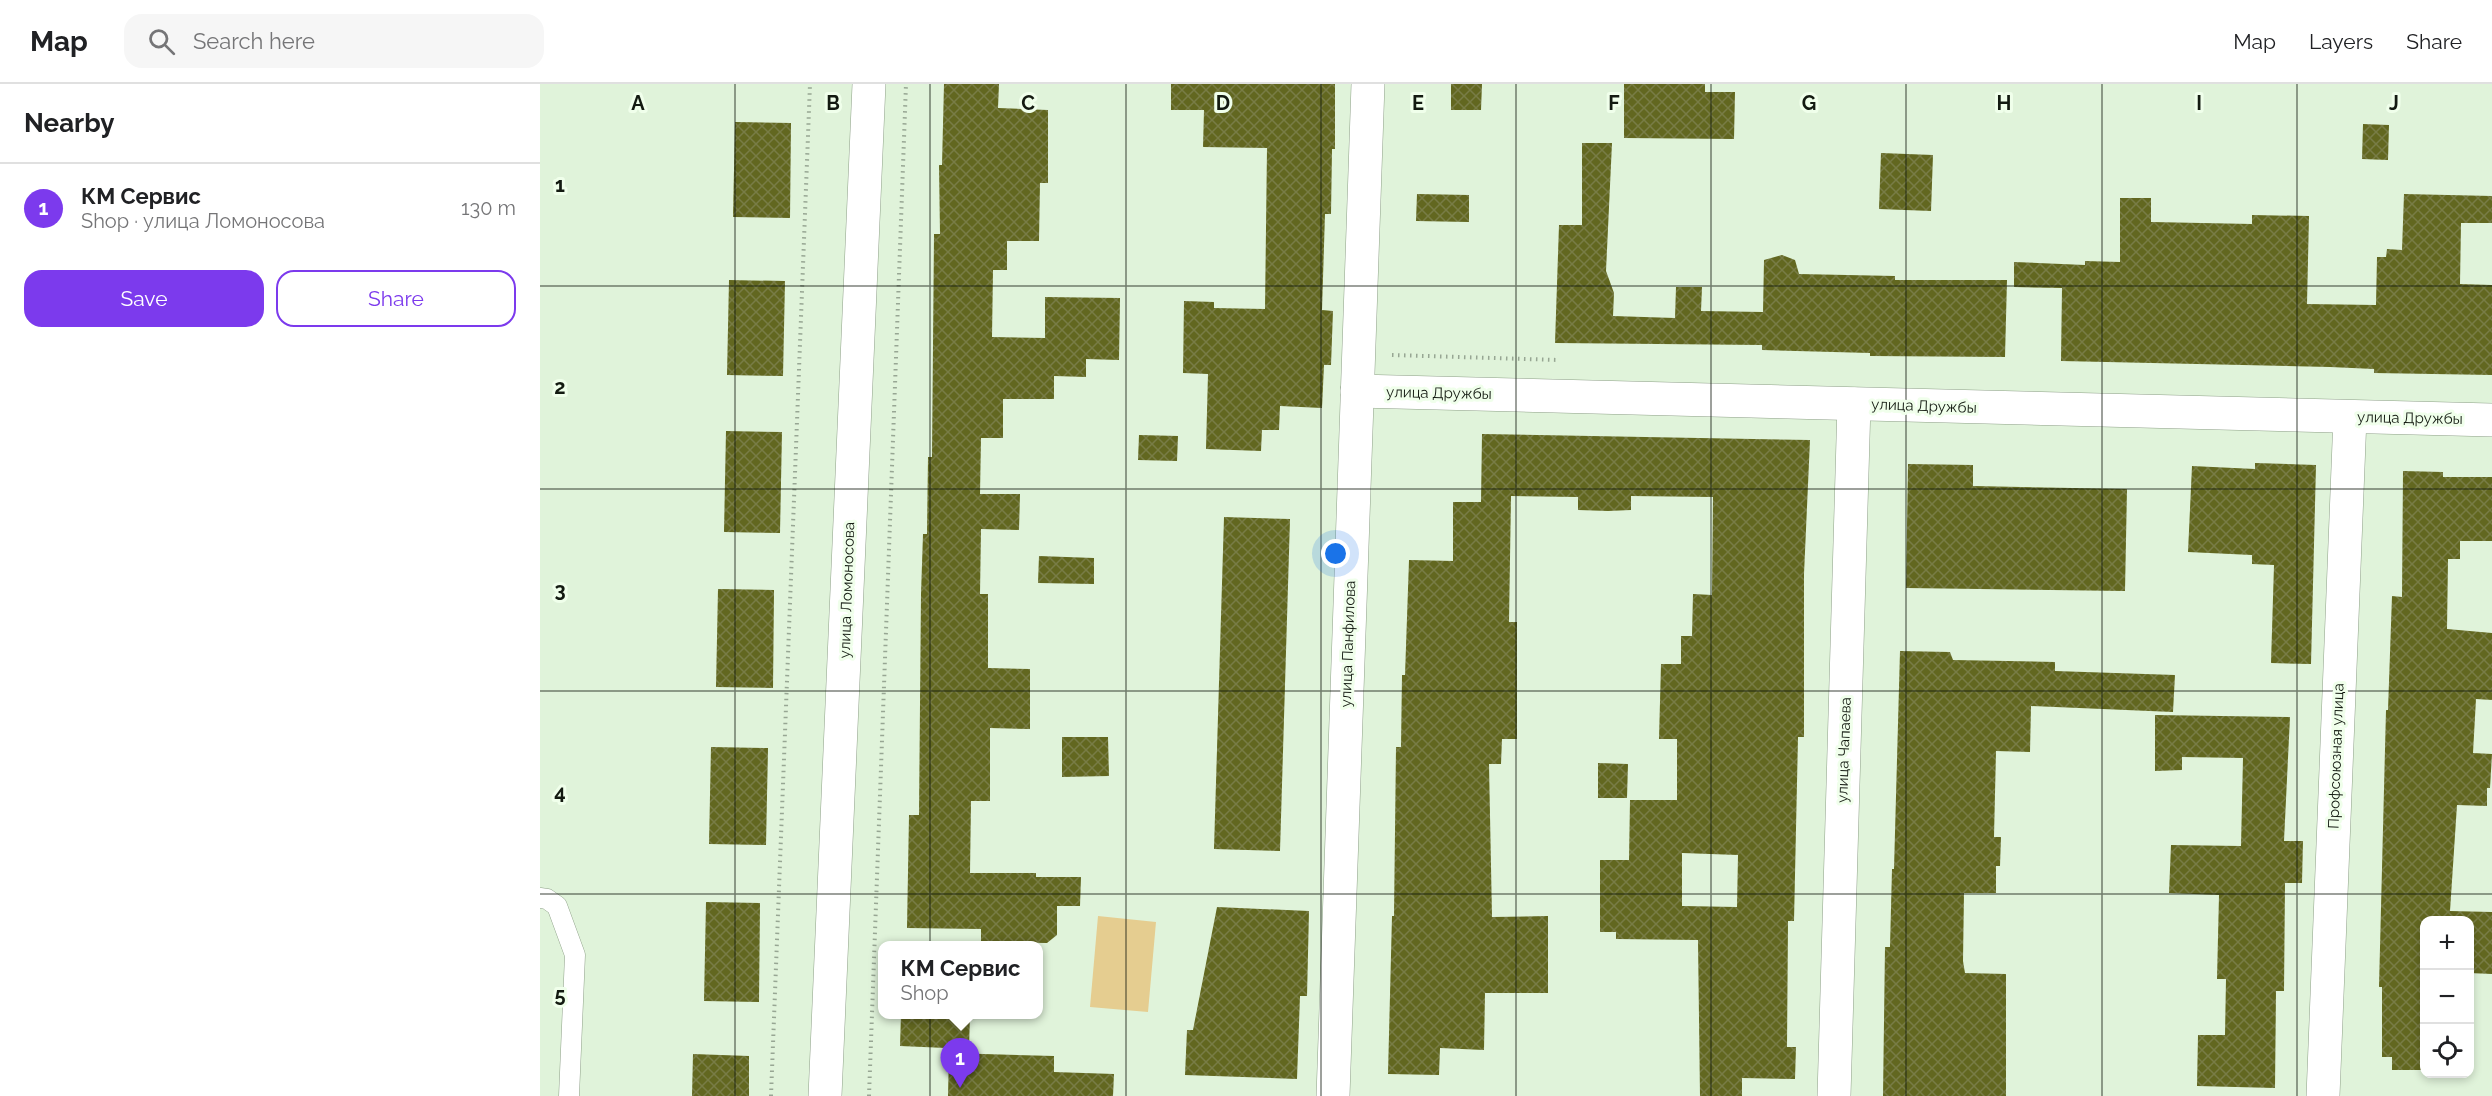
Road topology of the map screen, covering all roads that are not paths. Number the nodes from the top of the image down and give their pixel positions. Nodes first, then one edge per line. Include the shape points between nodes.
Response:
1 (869, 84) edge
2 (1368, 84) edge
3 (1357, 391) junction
4 (1854, 404) junction
5 (2350, 417) junction
6 (2492, 420) edge
7 (540, 898) edge
8 (569, 1096) edge
9 (825, 1096) edge
10 (1333, 1096) edge
11 (1834, 1096) edge
12 (2323, 1096) edge

1 - 9 street, улица Ломоносова
2 - 3 street, улица Панфилова
3 - 4 street, улица Дружбы
3 - 10 street, улица Панфилова
4 - 5 street, улица Дружбы
4 - 11 street, улица Чапаева
5 - 6 street, улица Дружбы
5 - 12 street, Профсоюзная улица
7 - 8 lane via 556,906 575,955

